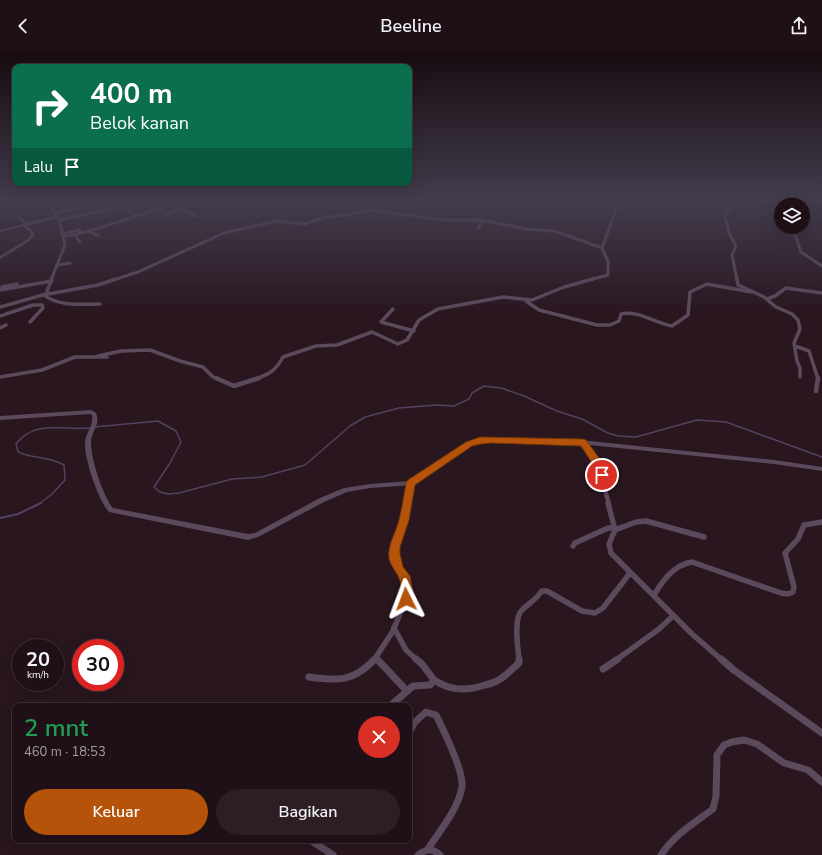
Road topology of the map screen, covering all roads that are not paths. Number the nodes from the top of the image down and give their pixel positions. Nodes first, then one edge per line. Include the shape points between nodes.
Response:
1 (30, 238) edge
2 (63, 238) edge
3 (77, 238) edge
4 (212, 238) edge
5 (575, 238) edge
6 (606, 238) edge
7 (732, 238) edge
8 (797, 238) edge
9 (80, 242) dead end
10 (602, 248) junction
11 (0, 258) edge
12 (70, 263) dead end
13 (58, 265) junction
14 (822, 266) edge
15 (52, 281) junction
16 (17, 284) dead end
17 (0, 288) edge
18 (752, 292) junction
19 (822, 292) edge
20 (46, 294) junction
21 (767, 299) junction
22 (524, 301) junction
23 (100, 304) dead end
24 (0, 307) edge
25 (393, 309) dead end
26 (0, 316) edge
27 (30, 322) dead end
28 (6, 325) dead end
29 (0, 328) edge
30 (414, 331) junction
31 (794, 346) junction
32 (98, 356) junction
33 (107, 357) dead end
34 (0, 377) edge
35 (800, 377) dead end
36 (816, 391) dead end
37 (0, 418) edge
38 (583, 443) junction
39 (822, 469) edge
40 (411, 483) junction
41 (822, 522) edge
42 (615, 529) junction
43 (704, 537) dead end
44 (573, 546) dead end
45 (630, 573) junction
46 (654, 595) junction
47 (673, 616) junction
48 (394, 628) junction
49 (376, 658) junction
50 (603, 669) dead end
51 (309, 677) dead end
52 (434, 680) junction
53 (406, 691) junction
54 (393, 703) edge
55 (412, 727) edge
56 (822, 733) edge
57 (822, 782) edge
58 (315, 843) edge
59 (428, 849) junction
60 (333, 855) edge
61 (418, 855) edge
62 (440, 855) edge
63 (661, 855) edge

1 - 11 street
2 - 13 street via 65,246
3 - 9 street
4 - 20 street via 138,272 103,283
5 - 10 street
6 - 10 street
7 - 18 street via 736,246 732,252 738,283
8 - 14 street via 802,252
10 - 22 street via 606,252 609,264 608,274
12 - 13 street
13 - 15 street
15 - 17 street
15 - 20 street
16 - 17 street
18 - 21 street
18 - 22 street via 703,285 690,292 688,315 672,326 629,313 622,314 620,320 610,325 598,325 540,311
19 - 21 street via 786,288
20 - 23 street via 48,299 57,302
20 - 24 street
21 - 31 street via 798,320 800,330
22 - 30 street via 503,297 438,309 419,320
25 - 30 street via 381,322
26 - 27 street via 33,305 42,305 43,308
28 - 29 street
30 - 32 street via 407,340 398,344 372,332 337,345 316,346 283,357 270,374 238,386 213,377 203,367 150,350 121,351
31 - 35 street
31 - 36 street via 809,351 818,373
32 - 33 street
32 - 34 street via 76,357 42,370
37 - 40 street via 87,412 94,414 96,424 89,439 90,452 107,507 111,510 248,537 346,490
38 - 39 street
38 - 40 street via 480,440 469,444
38 - 42 street via 598,465
40 - 48 street via 394,554 399,571 404,576 407,591
41 - 46 street via 804,525 798,539 785,553 794,587 791,594 781,593 688,562 683,563 663,580
42 - 43 street via 646,521
42 - 44 street via 608,528
42 - 45 street via 609,544 610,551
45 - 46 street
45 - 52 street via 603,608 594,614 582,611 547,591 542,591 517,617 519,664 497,681 462,690 447,688
46 - 47 street
47 - 50 street
47 - 56 street via 735,670
48 - 49 street
48 - 52 street via 406,650 422,664
49 - 51 street via 359,673 347,678 334,680
49 - 53 street
52 - 53 street via 430,685 413,686
53 - 54 street
55 - 59 street via 426,712 436,714 446,734 463,784 458,800
57 - 63 street via 807,769 791,766 779,760 757,742 744,740 727,743 717,755 716,796 713,809 681,832
58 - 60 street
59 - 61 street
59 - 62 street via 433,849

